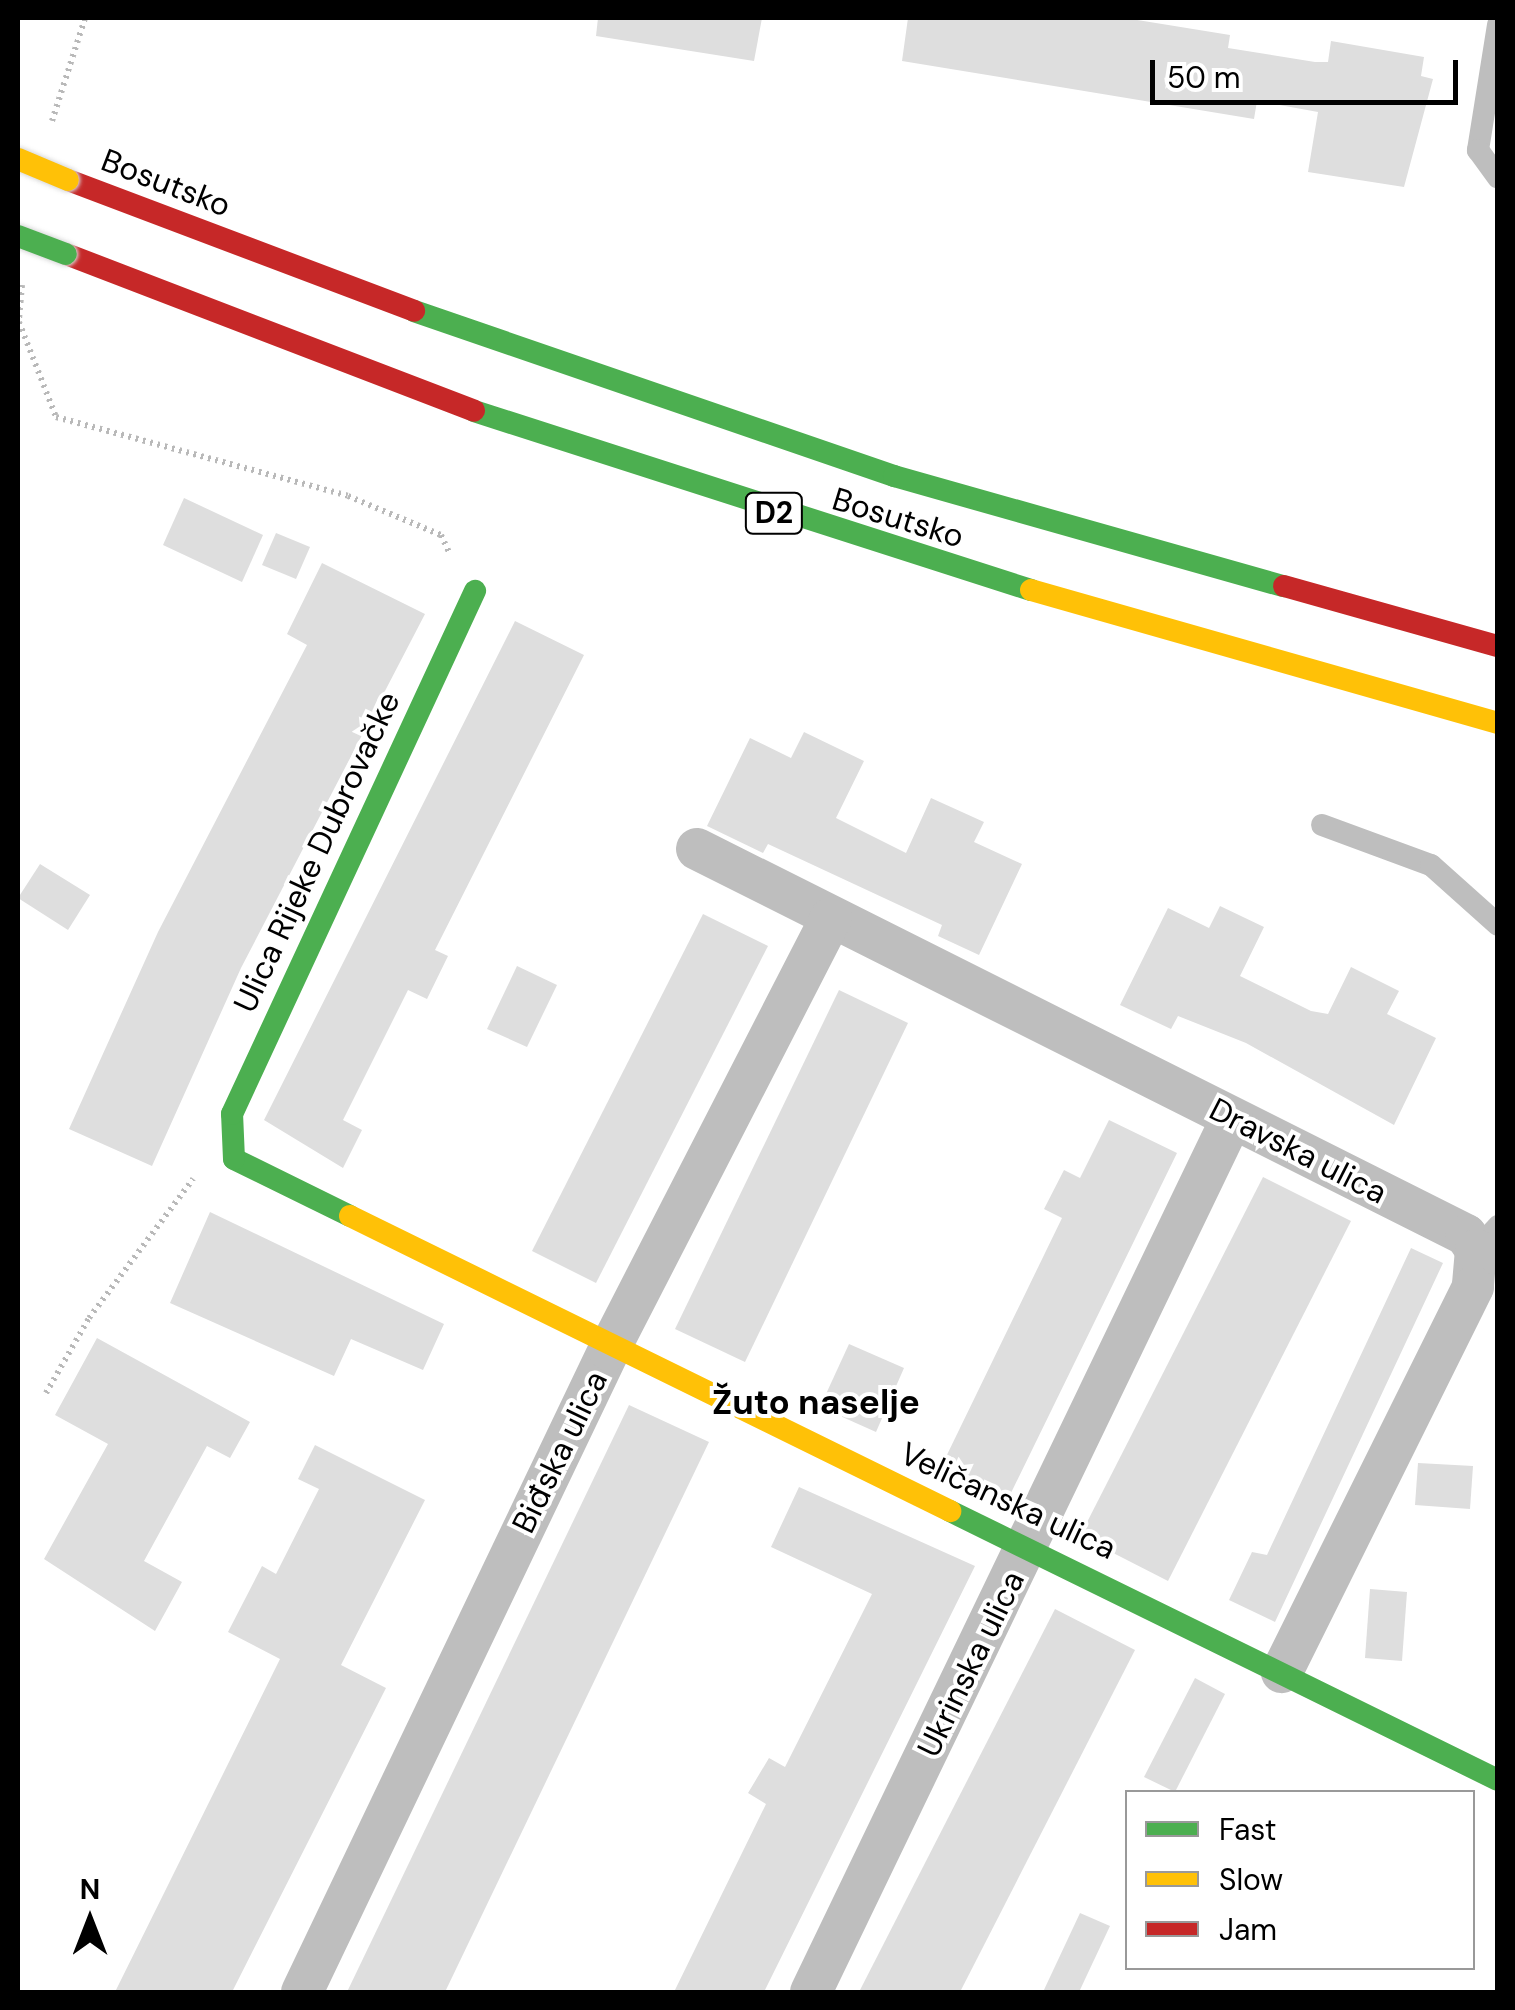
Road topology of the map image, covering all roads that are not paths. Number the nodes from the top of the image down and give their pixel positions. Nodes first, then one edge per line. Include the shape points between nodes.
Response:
1 (1498, 25) edge
2 (18, 159) edge
3 (1498, 178) edge
4 (18, 236) edge
5 (475, 590) road end
6 (1498, 646) edge
7 (1498, 723) edge
8 (1322, 826) dead end
9 (696, 849) dead end
10 (831, 918) junction
11 (1498, 925) edge
12 (1232, 1118) junction
13 (230, 1144) joint
14 (1487, 1238) edge
15 (609, 1350) junction
16 (1030, 1545) junction
17 (1282, 1672) junction
18 (1498, 1780) edge
19 (302, 1992) edge
20 (812, 1992) edge

1 - 3 lane via 1478,150
2 - 6 main road, Bosutsko / D2, bridge via 488,339 894,476
4 - 7 main road, Bosutsko / D2, bridge via 375,378 847,537
5 - 13 main road, Ulica Rijeke Dubrovačke via 232,1114
8 - 11 lane via 1431,865
9 - 10 street, Dravska ulica
10 - 12 street, Dravska ulica
10 - 15 street, Biđska ulica
12 - 14 street, Dravska ulica via 1466,1235
12 - 16 street, Ukrinska ulica
13 - 15 main road, Veličanska ulica via 251,1174
14 - 17 street, Dravska ulica via 1473,1287
15 - 16 main road, Veličanska ulica
15 - 19 street, Biđska ulica
16 - 17 main road, Veličanska ulica
16 - 20 street, Ukrinska ulica
17 - 18 main road, Veličanska ulica

